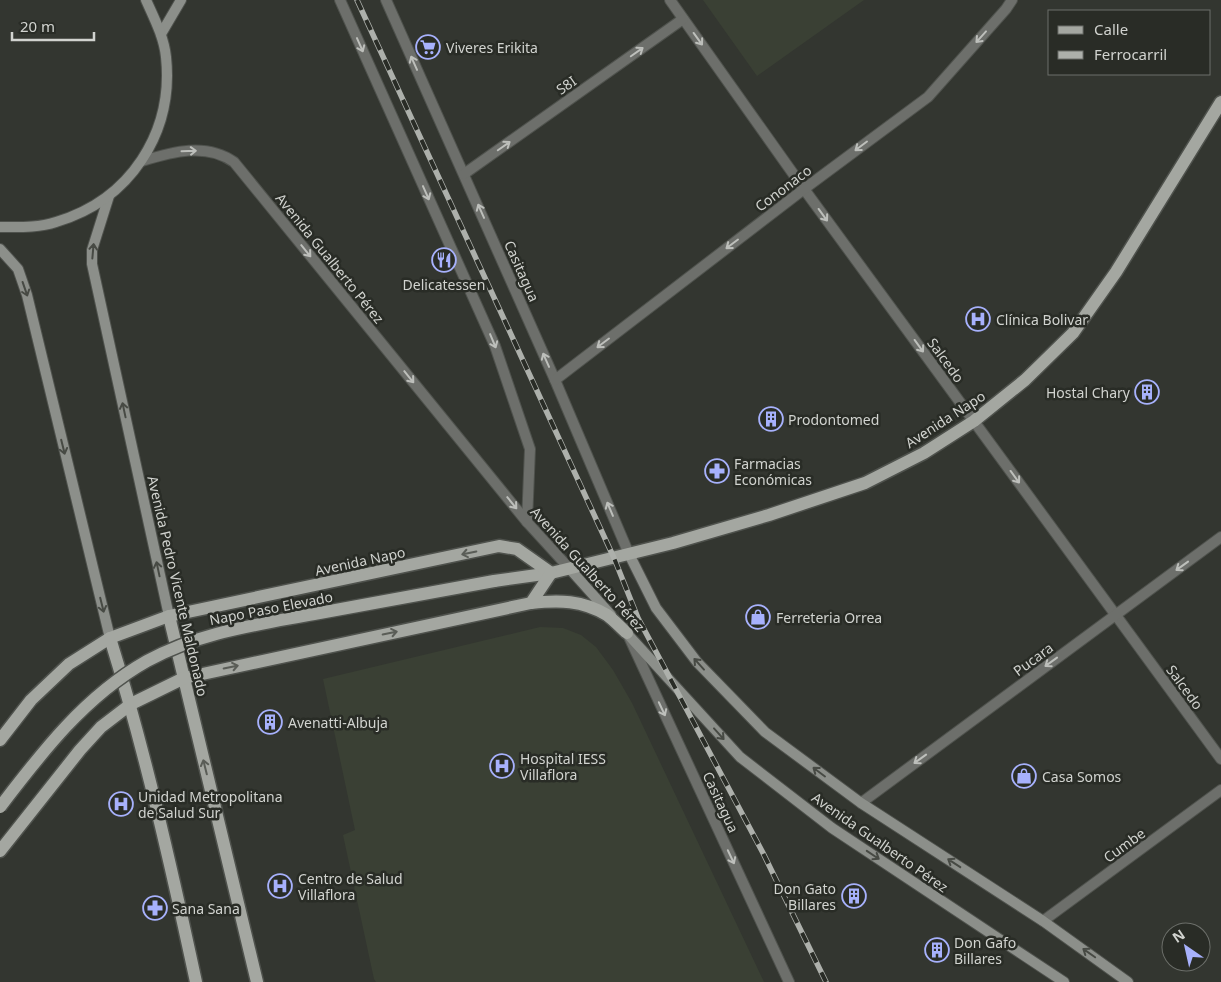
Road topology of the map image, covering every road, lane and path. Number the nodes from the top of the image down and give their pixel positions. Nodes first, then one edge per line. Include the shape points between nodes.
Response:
1 (146, 0) edge
2 (181, 0) edge
3 (340, 0) edge
4 (386, 0) edge
5 (670, 0) edge
6 (1012, 0) edge
7 (684, 19) junction
8 (161, 34) junction
9 (1221, 102) edge
10 (142, 161) junction
11 (464, 174) junction
12 (804, 189) junction
13 (109, 196) junction
14 (0, 227) edge
15 (0, 249) edge
16 (555, 380) junction
17 (974, 421) junction
18 (527, 522) junction
19 (1221, 537) edge
20 (629, 554) junction
21 (569, 568) junction
22 (551, 573) junction
23 (531, 603) junction
24 (1116, 615) junction
25 (169, 616) junction
26 (627, 634) junction
27 (110, 638) junction
28 (184, 678) junction
29 (131, 704) junction
30 (0, 740) edge
31 (1221, 759) edge
32 (1221, 790) edge
33 (860, 803) junction
34 (0, 807) edge
35 (0, 851) edge
36 (1043, 921) junction
37 (196, 982) edge
38 (257, 982) edge
39 (789, 982) edge
40 (1064, 982) edge
41 (1128, 982) edge

1 - 8 main road
2 - 8 main road
3 -> 18 street via 495,346 530,449
11 -> 4 street, Casitagua
5 - 7 street, Salcedo
6 -> 12 street, Cononaco via 928,97
11 -> 7 street, S8I
7 -> 12 street, Salcedo
8 - 10 main road via 166,56 164,110
9 - 17 main road, Avenida Napo via 1116,272 1073,333 1025,380
10 - 13 main road
10 -> 18 street, Avenida Gualberto Pérez via 187,150 223,154 234,162
16 -> 11 street, Casitagua
12 -> 16 street, Cononaco
12 -> 17 street, Salcedo
13 - 14 main road via 84,212 55,223 25,228
25 -> 13 main road, Avenida Pedro Vicente Maldonado via 92,264 92,250
15 -> 27 main road via 18,269 27,295
20 -> 16 street, Casitagua
17 - 20 main road, Avenida Napo via 924,453 865,483 769,515
17 -> 24 street, Salcedo
18 - 21 street, Avenida Gualberto Pérez
19 -> 24 street, Pucara
20 - 21 main road, Avenida Napo
33 -> 20 main road, Avenida Gualberto Pérez via 765,732 697,662 656,608
21 - 22 main road, Avenida Napo
21 - 26 main road, Avenida Gualberto Pérez
22 - 23 main road
22 -> 25 main road, Avenida Napo via 517,549 499,546
22 - 34 main road, Napo Paso Elevado, bridge via 222,631 176,647 126,675 75,716
23 - 26 main road via 557,600 583,604 607,616
28 -> 23 main road
24 - 31 street, Salcedo
24 -> 33 street, Pucara
25 - 27 main road, Avenida Napo
25 - 28 main road, Avenida Pedro Vicente Maldonado
26 -> 39 street, Casitagua
26 -> 40 main road, Avenida Gualberto Pérez via 740,757 832,828
27 - 29 main road
27 - 30 main road, Avenida Napo via 69,664 31,700
28 - 29 main road
38 -> 28 main road, Avenida Pedro Vicente Maldonado
29 - 35 main road via 101,726
29 - 37 main road
32 - 36 street, Cumbe
36 -> 33 main road, Avenida Gualberto Pérez
41 -> 36 main road, Avenida Gualberto Pérez

